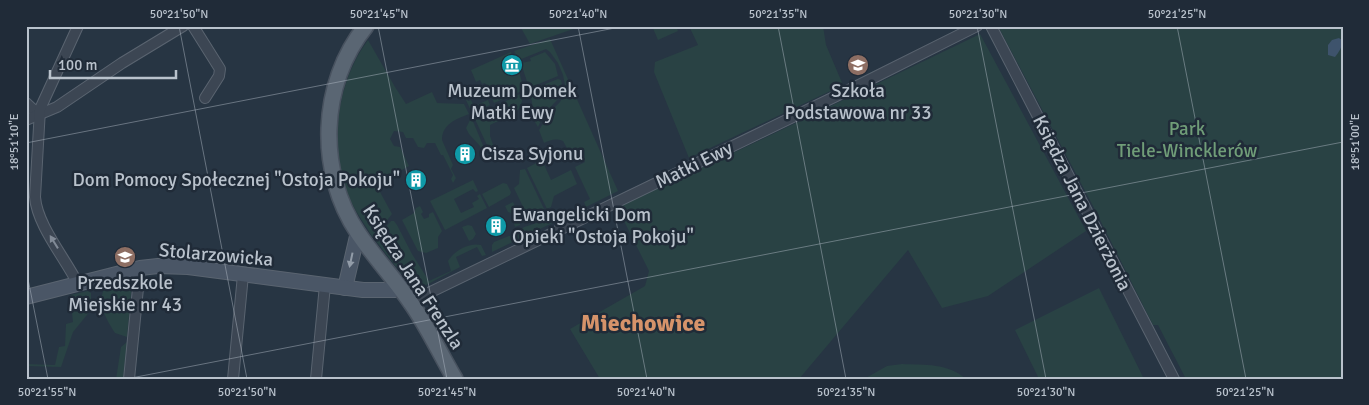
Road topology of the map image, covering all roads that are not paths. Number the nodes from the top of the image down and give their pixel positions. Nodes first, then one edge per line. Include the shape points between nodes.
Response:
1 (78, 26) edge
2 (182, 26) edge
3 (194, 26) edge
4 (366, 26) edge
5 (977, 26) edge
6 (991, 26) edge
7 (205, 98) dead end
8 (26, 103) edge
9 (39, 116) junction
10 (26, 120) edge
11 (358, 232) junction
12 (140, 268) junction
13 (243, 275) junction
14 (78, 284) junction
15 (325, 285) junction
16 (400, 287) junction
17 (345, 288) junction
18 (26, 297) edge
19 (410, 302) junction
20 (128, 379) edge
21 (233, 379) edge
22 (316, 379) edge
23 (455, 379) edge
24 (1174, 379) edge

1 - 9 street via 42,102
2 - 9 street
3 - 7 street via 220,69
4 - 11 main road, Księdza Jana Frenzla via 339,74 329,121 334,178
5 - 19 street, Matki Ewy
6 - 24 street, Księdza Jana Dzierżonia
8 - 9 street
9 - 10 street
14 -> 9 street via 36,207
11 - 16 main road, Księdza Jana Frenzla
11 -> 17 street
12 - 13 street, Stolarzowicka via 188,267
12 - 14 street, Stolarzowicka
12 - 20 street
13 - 15 street, Stolarzowicka
13 - 21 street
14 - 18 street, Stolarzowicka
15 - 17 street, Stolarzowicka
15 - 22 street
16 - 17 street, Stolarzowicka via 394,290
16 - 19 main road, Księdza Jana Frenzla
19 - 23 main road, Księdza Jana Frenzla

